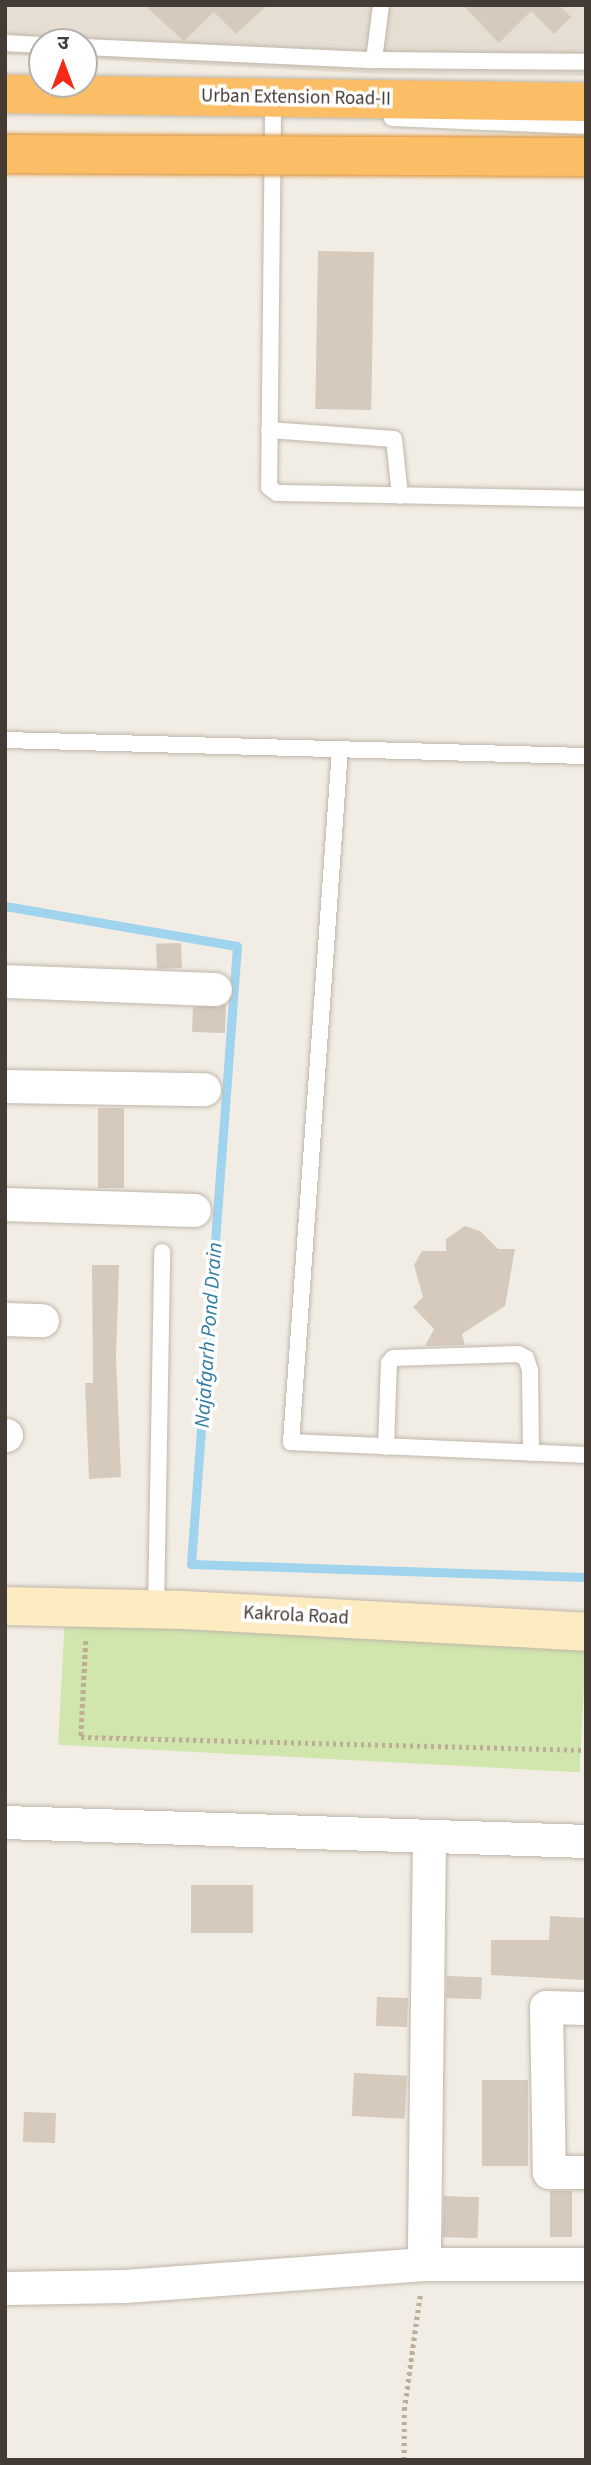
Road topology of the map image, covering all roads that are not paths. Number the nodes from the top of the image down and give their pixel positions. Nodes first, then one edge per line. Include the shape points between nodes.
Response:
1 (382, 5) edge
2 (5, 43) edge
3 (28, 44) edge
4 (98, 48) edge
5 (374, 60) junction
6 (586, 62) edge
7 (5, 94) edge
8 (5, 103) edge
9 (586, 103) edge
10 (273, 113) junction
11 (586, 126) edge
12 (5, 154) edge
13 (586, 157) edge
14 (269, 430) junction
15 (400, 496) junction
16 (586, 499) edge
17 (5, 740) edge
18 (340, 749) junction
19 (586, 756) edge
20 (5, 981) edge
21 (215, 989) dead end
22 (5, 1086) edge
23 (204, 1089) dead end
24 (5, 1204) edge
25 (194, 1210) dead end
26 (162, 1252) dead end
27 (5, 1319) edge
28 (42, 1320) dead end
29 (386, 1447) junction
30 (531, 1453) junction
31 (586, 1455) edge
32 (5, 1606) edge
33 (156, 1610) junction
34 (586, 1632) edge
35 (5, 1822) edge
36 (429, 1836) junction
37 (586, 1842) edge
38 (586, 2008) edge
39 (586, 2172) edge
40 (424, 2264) junction
41 (586, 2264) edge
42 (5, 2288) edge

1 - 5 lane
2 - 3 lane
4 - 5 lane
5 - 6 lane
7 - 9 highway, Urban Extension Road-II
8 - 10 lane
10 - 11 lane
10 - 14 lane
12 - 13 highway, bridge
14 - 15 lane via 394,439
14 - 15 lane via 269,487 277,493
15 - 16 lane
17 - 18 lane
18 - 19 lane
18 - 29 lane via 289,1429 291,1442 302,1445
20 - 21 street
22 - 23 street
24 - 25 street
26 - 33 lane
27 - 28 street
29 - 30 lane
29 - 30 lane via 389,1363 393,1358 518,1354 526,1358 530,1370
30 - 31 lane
32 - 33 street, Kakrola Road
33 - 34 street, Kakrola Road
35 - 36 street
36 - 37 street
36 - 40 street
38 - 39 street via 546,2007 549,2172
40 - 41 street
40 - 42 street via 125,2286

